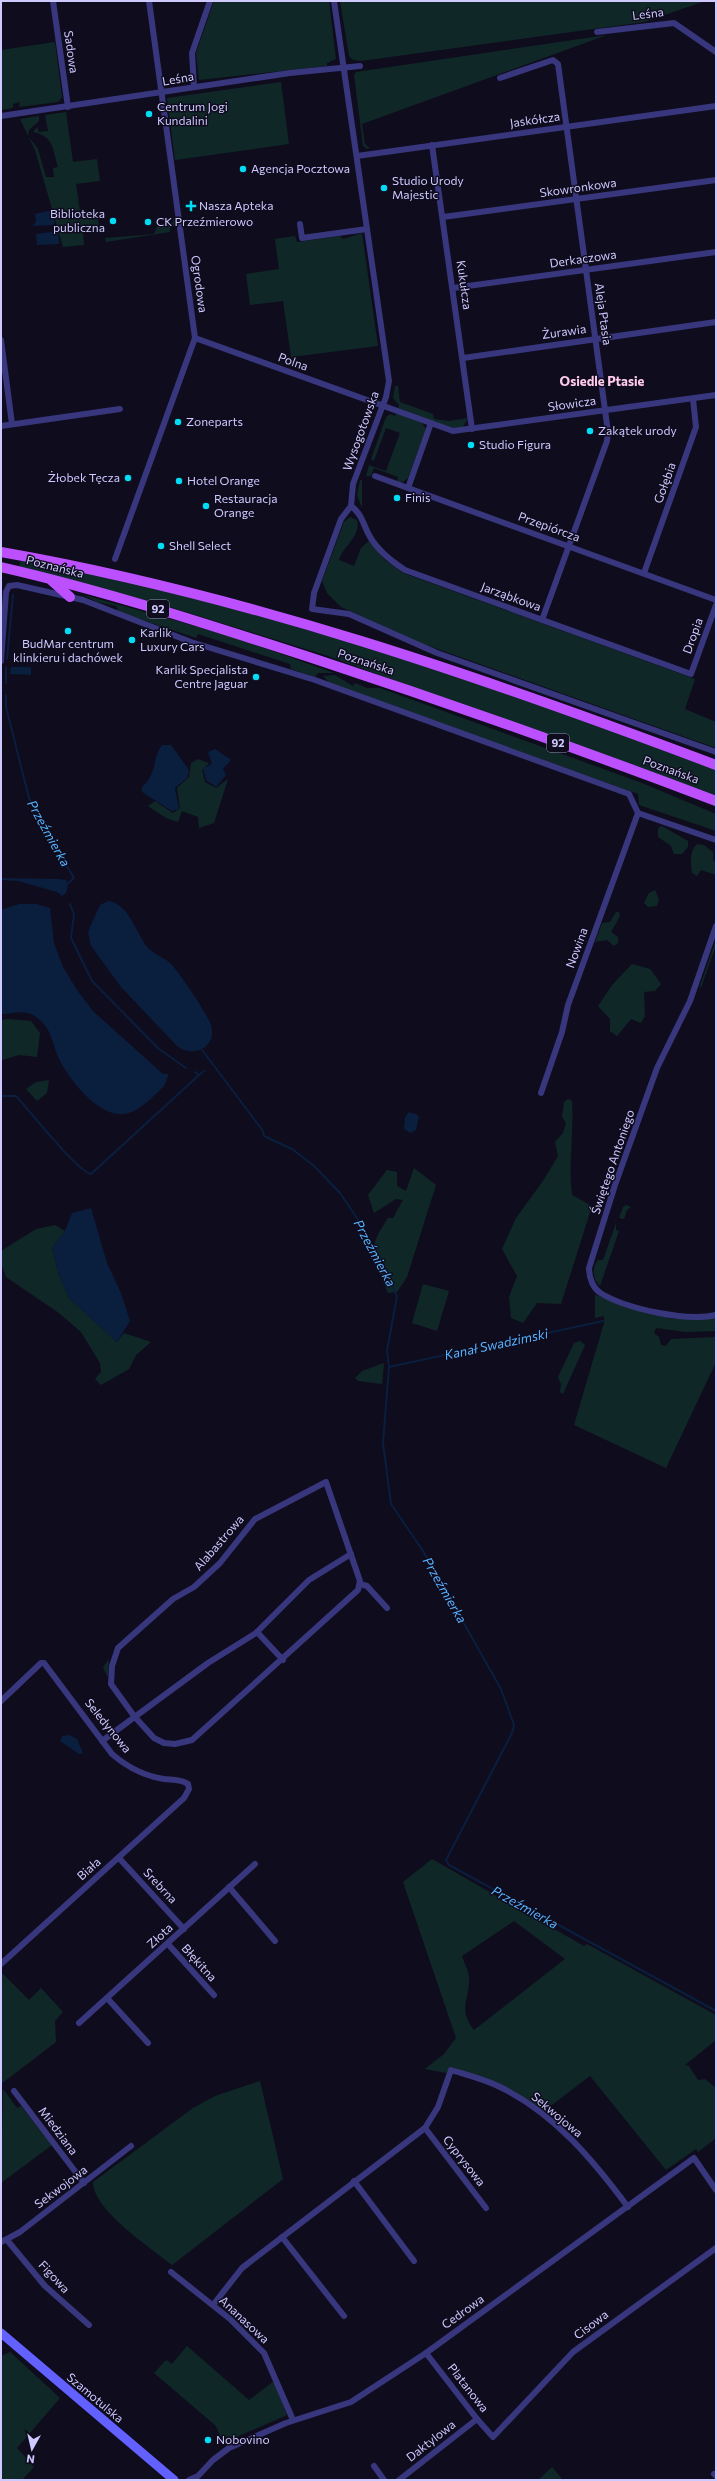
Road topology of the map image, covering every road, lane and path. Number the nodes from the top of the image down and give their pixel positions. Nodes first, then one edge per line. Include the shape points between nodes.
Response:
1 (53, 1) edge
2 (149, 1) edge
3 (210, 1) edge
4 (334, 1) edge
5 (597, 32) dead end
6 (716, 52) edge
7 (360, 66) dead end
8 (344, 67) junction
9 (500, 78) dead end
10 (194, 87) junction
11 (160, 93) junction
12 (716, 106) edge
13 (68, 107) junction
14 (1, 116) edge
15 (566, 127) junction
16 (432, 145) junction
17 (357, 156) junction
18 (716, 180) edge
19 (576, 199) junction
20 (444, 217) junction
21 (300, 224) dead end
22 (367, 229) junction
23 (716, 252) edge
24 (586, 269) junction
25 (453, 288) junction
26 (716, 322) edge
27 (195, 338) junction
28 (596, 339) junction
29 (1, 340) edge
30 (463, 358) junction
31 (716, 395) edge
32 (693, 398) junction
33 (383, 406) junction
34 (120, 409) dead end
35 (606, 410) junction
36 (431, 423) junction
37 (12, 424) junction
38 (1, 426) edge
39 (472, 429) junction
40 (375, 476) dead end
41 (408, 488) junction
42 (351, 506) junction
43 (569, 546) junction
44 (1, 552) edge
45 (115, 559) dead end
46 (1, 567) edge
47 (644, 573) junction
48 (43, 577) junction
49 (70, 597) junction
50 (716, 600) edge
51 (716, 605) edge
52 (542, 620) junction
53 (1, 661) edge
54 (691, 674) joint
55 (716, 752) edge
56 (716, 765) edge
57 (716, 801) edge
58 (638, 813) junction
59 (716, 840) edge
60 (716, 926) edge
61 (541, 1093) dead end
62 (716, 1315) edge
63 (351, 1554) junction
64 (360, 1584) junction
65 (387, 1608) dead end
66 (257, 1632) junction
67 (283, 1660) junction
68 (1, 1701) edge
69 (134, 1716) junction
70 (102, 1741) junction
71 (189, 1789) joint
72 (119, 1858) junction
73 (255, 1864) dead end
74 (229, 1888) junction
75 (184, 1928) junction
76 (275, 1941) dead end
77 (168, 1944) junction
78 (1, 1964) edge
79 (214, 1995) dead end
80 (107, 1998) junction
81 (79, 2023) dead end
82 (148, 2043) dead end
83 (14, 2091) dead end
84 (425, 2128) junction
85 (131, 2146) dead end
86 (354, 2181) junction
87 (84, 2183) junction
88 (716, 2190) edge
89 (628, 2207) junction
90 (486, 2208) dead end
91 (282, 2237) junction
92 (4, 2241) edge
93 (716, 2248) edge
94 (414, 2261) dead end
95 (171, 2272) dead end
96 (213, 2305) junction
97 (344, 2316) dead end
98 (89, 2325) dead end
99 (1, 2333) edge
100 (426, 2353) junction
101 (477, 2419) junction
102 (293, 2420) junction
103 (493, 2436) joint
104 (374, 2466) dead end
105 (198, 2478) edge
106 (174, 2480) edge
107 (189, 2480) edge
108 (384, 2480) edge
109 (399, 2480) edge

1 - 13 street, Sadowa
2 - 11 street, Ogrodowa
3 - 10 street via 192,53
4 - 8 street, Wysogotowska
5 - 6 street, Leśna via 674,22
7 - 8 street, Leśna
8 - 10 street, Leśna
8 - 17 street, Wysogotowska
9 - 15 street, Aleja Ptasia via 556,61
10 - 11 street, Leśna
11 - 13 street, Leśna
11 - 27 street, Ogrodowa
12 - 15 street, Jaskółcza
13 - 14 street, Leśna
15 - 16 street, Jaskółcza
15 - 19 street, Aleja Ptasia
16 - 17 street, Jaskółcza
16 - 20 street, Kukułcza
17 - 22 street, Wysogotowska
18 - 19 street, Skowronkowa
19 - 20 street, Skowronkowa
19 - 24 street, Aleja Ptasia
20 - 25 street, Kukułcza
21 - 22 street via 302,238
22 - 33 street, Wysogotowska via 389,368 389,381
23 - 24 street, Derkaczowa
24 - 25 street, Derkaczowa
24 - 28 street, Aleja Ptasia
25 - 30 street, Kukułcza
26 - 28 street, Żurawia
27 - 33 street, Polna
27 - 45 street, Ogrodowa
28 - 30 street, Żurawia
28 - 35 street, Aleja Ptasia
29 - 37 street
30 - 39 street, Kukułcza
31 - 32 street, Słowicza
32 - 35 street, Słowicza
32 - 47 street, Gołębia via 696,427
33 - 36 street, Słowicza
33 - 42 street, Wysogotowska via 353,484
34 - 37 street
35 - 39 street, Słowicza
35 - 43 street, Aleja Ptasia via 607,441
36 - 39 street, Słowicza via 453,430
36 - 41 street
37 - 38 street
40 - 41 street, Przepiórcza
41 - 43 street, Przepiórcza
42 - 52 street, Jarząbkowa via 359,512 369,536 380,550 405,570
42 - 55 street, Wysogotowska via 341,519 314,593 312,609 349,614 437,653
43 - 47 street, Przepiórcza
43 - 52 street, Aleja Ptasia
44 - 56 main road, Poznańska / 92 via 162,585 344,634 452,669
46 - 48 main road, Poznańska / 92
47 - 50 street, Przepiórcza
48 - 49 main road via 57,584
48 - 57 main road, Poznańska / 92 via 113,594 400,687
49 - 53 street via 17,585 9,586 6,592
49 - 58 street via 191,642 315,680 629,794
51 - 54 street, Dropia
52 - 54 street, Jarząbkowa
58 - 59 street
58 - 61 street, Nowina via 568,1005 562,1032
60 - 62 street, Świętego Antoniego via 690,1001 655,1075 615,1185 589,1268 589,1276 601,1294 673,1316
63 - 64 street, Alabastrowa
63 - 66 street via 309,1580
63 - 69 street, Alabastrowa via 326,1482 255,1519 220,1563 118,1648 112,1666 111,1684
64 - 65 street via 367,1586
64 - 67 street, Alabastrowa via 356,1593
66 - 67 street
66 - 69 street via 208,1663
67 - 69 street, Alabastrowa via 192,1740 175,1744 164,1743 146,1731
68 - 70 street, Seledynowa via 44,1663
69 - 70 street
70 - 71 street, Seledynowa via 127,1767 162,1779 183,1780
71 - 72 street, Biała via 184,1798
72 - 75 street, Srebrna
72 - 78 street, Biała
73 - 74 street, Złota
74 - 75 street, Złota
74 - 76 street
75 - 77 street, Złota
77 - 79 street, Błękitna
77 - 80 street, Złota
80 - 81 street, Złota
80 - 82 street
83 - 87 street, Miedziana
84 - 86 street
84 - 89 street, Sekwojowa via 438,2107 451,2070 498,2086 540,2112 568,2134
84 - 90 street, Cyprysowa
85 - 87 street, Sekwojowa
86 - 91 street
86 - 94 street
87 - 92 street, Sekwojowa
88 - 89 street, Cedrowa via 694,2158
89 - 100 street, Cedrowa
91 - 96 street via 242,2268
91 - 97 street
92 - 98 street, Figowa via 45,2286
93 - 103 street, Cisowa via 573,2352
95 - 96 street, Ananasowa
96 - 102 street, Ananasowa via 234,2322 267,2357
99 - 106 street, Szamotulska
100 - 101 street, Platanowa
100 - 102 street, Cedrowa via 351,2402
101 - 103 street, Platanowa
101 - 109 street, Daktylowa
102 - 105 street, Cedrowa via 226,2450 211,2462
104 - 108 street
105 - 107 street, Cedrowa

